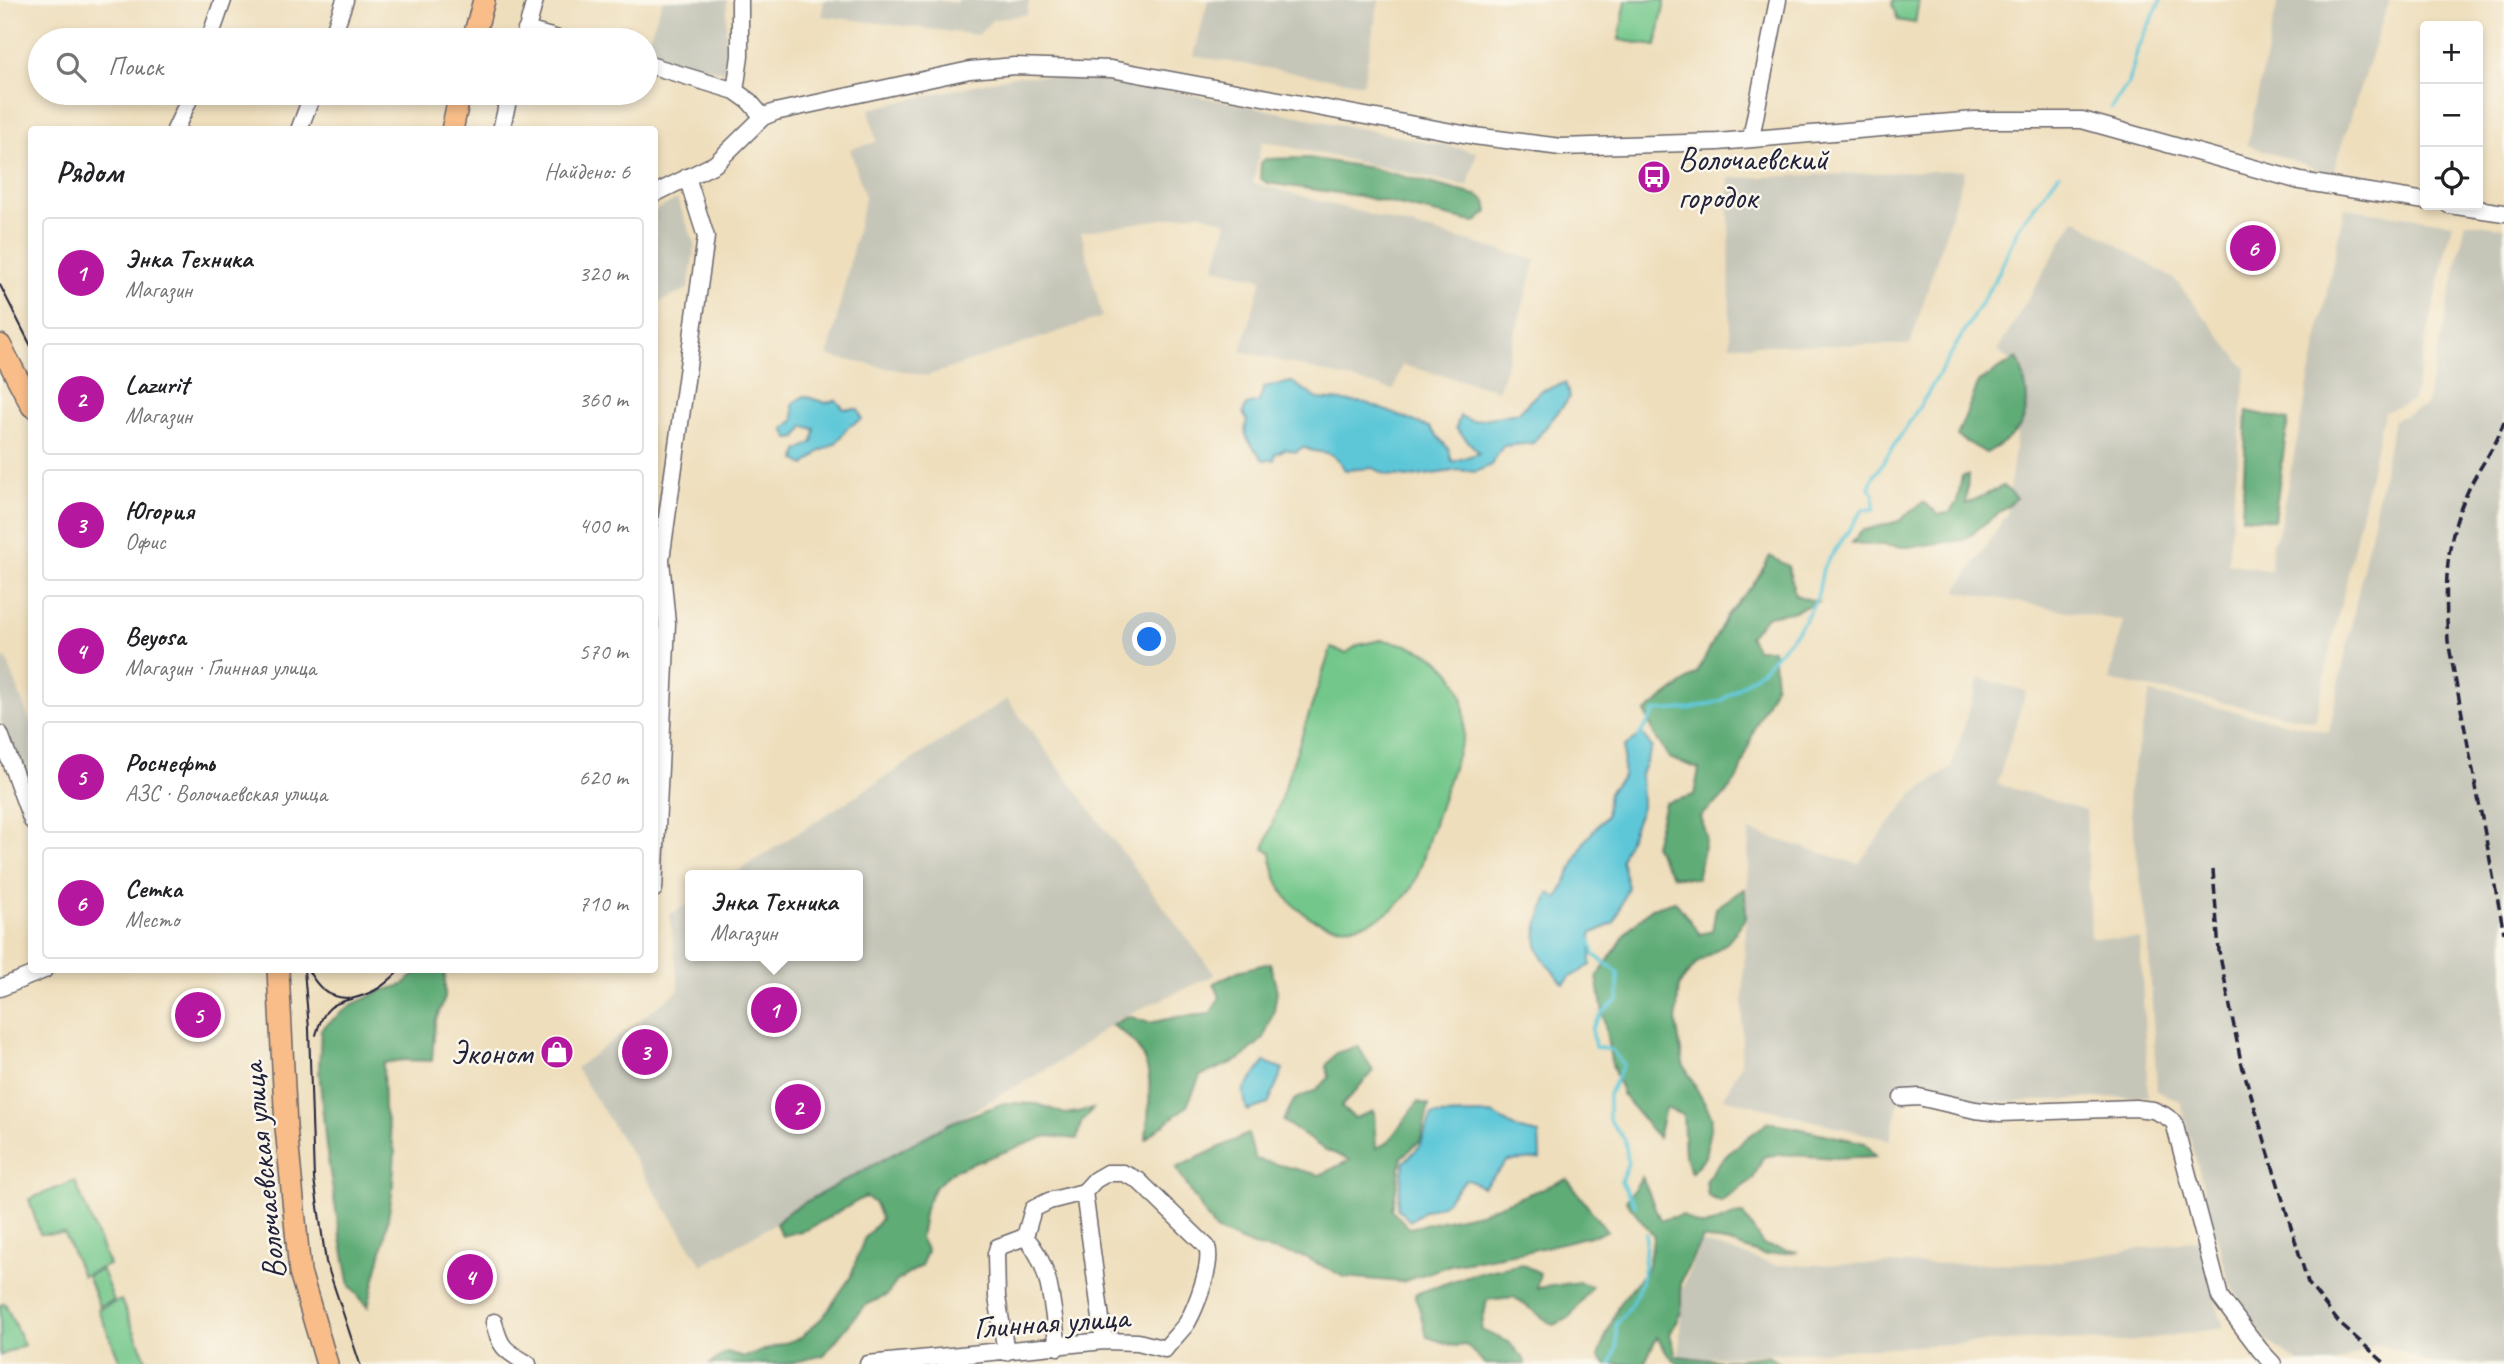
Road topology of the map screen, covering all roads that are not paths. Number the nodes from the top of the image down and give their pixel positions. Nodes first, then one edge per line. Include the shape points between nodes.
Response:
1 (223, 0) edge
2 (345, 0) edge
3 (484, 0) edge
4 (536, 0) edge
5 (740, 0) edge
6 (1777, 0) edge
7 (213, 28) edge
8 (335, 28) edge
9 (476, 28) edge
10 (527, 28) edge
11 (658, 68) edge
12 (735, 91) junction
13 (186, 105) edge
14 (308, 105) edge
15 (457, 105) edge
16 (507, 105) edge
17 (763, 117) junction
18 (176, 126) edge
19 (301, 126) edge
20 (453, 126) edge
21 (502, 126) edge
22 (1751, 138) junction
23 (687, 177) junction
24 (658, 192) edge
25 (2420, 200) edge
26 (2480, 210) edge
27 (2504, 214) edge
28 (0, 345) edge
29 (28, 398) edge
30 (658, 560) edge
31 (658, 726) edge
32 (0, 734) edge
33 (28, 810) edge
34 (37, 973) edge
35 (278, 973) edge
36 (0, 988) edge
37 (1902, 1098) dead end
38 (1084, 1192) junction
39 (1019, 1239) junction
40 (494, 1322) dead end
41 (1104, 1341) junction
42 (1058, 1347) junction
43 (1006, 1352) junction
44 (327, 1364) edge
45 (528, 1364) edge
46 (868, 1364) edge
47 (2273, 1364) edge

1 - 7 street
2 - 8 street
3 - 9 main road
4 - 10 street
5 - 12 street
6 - 22 street
11 - 12 street
12 - 17 street
13 - 18 street
14 - 19 street
15 - 20 main road
16 - 21 street
17 - 22 street via 970,70 1015,65 1111,69 1561,148
17 - 23 street via 715,164
22 - 25 street via 1975,120 2090,121 2300,181
23 - 24 street
23 - 30 street via 706,237
26 - 27 street
28 - 29 main road
30 - 31 street via 667,624
32 - 33 street
34 - 36 street
35 - 44 main road, Волочаевская улица via 300,1272
37 - 47 street via 2000,1112 2135,1108 2174,1122 2220,1297
38 - 39 street, Глинная улица via 1033,1209
38 - 41 street
38 - 41 street, Глинная улица via 1107,1173 1123,1173 1138,1180 1210,1255 1187,1322 1164,1349 1138,1342
39 - 42 street via 1034,1246 1049,1285
39 - 43 street via 998,1247 996,1254
40 - 45 street via 498,1341 509,1354
41 - 42 street, Глинная улица
42 - 43 street, Глинная улица
43 - 46 street, Глинная улица

